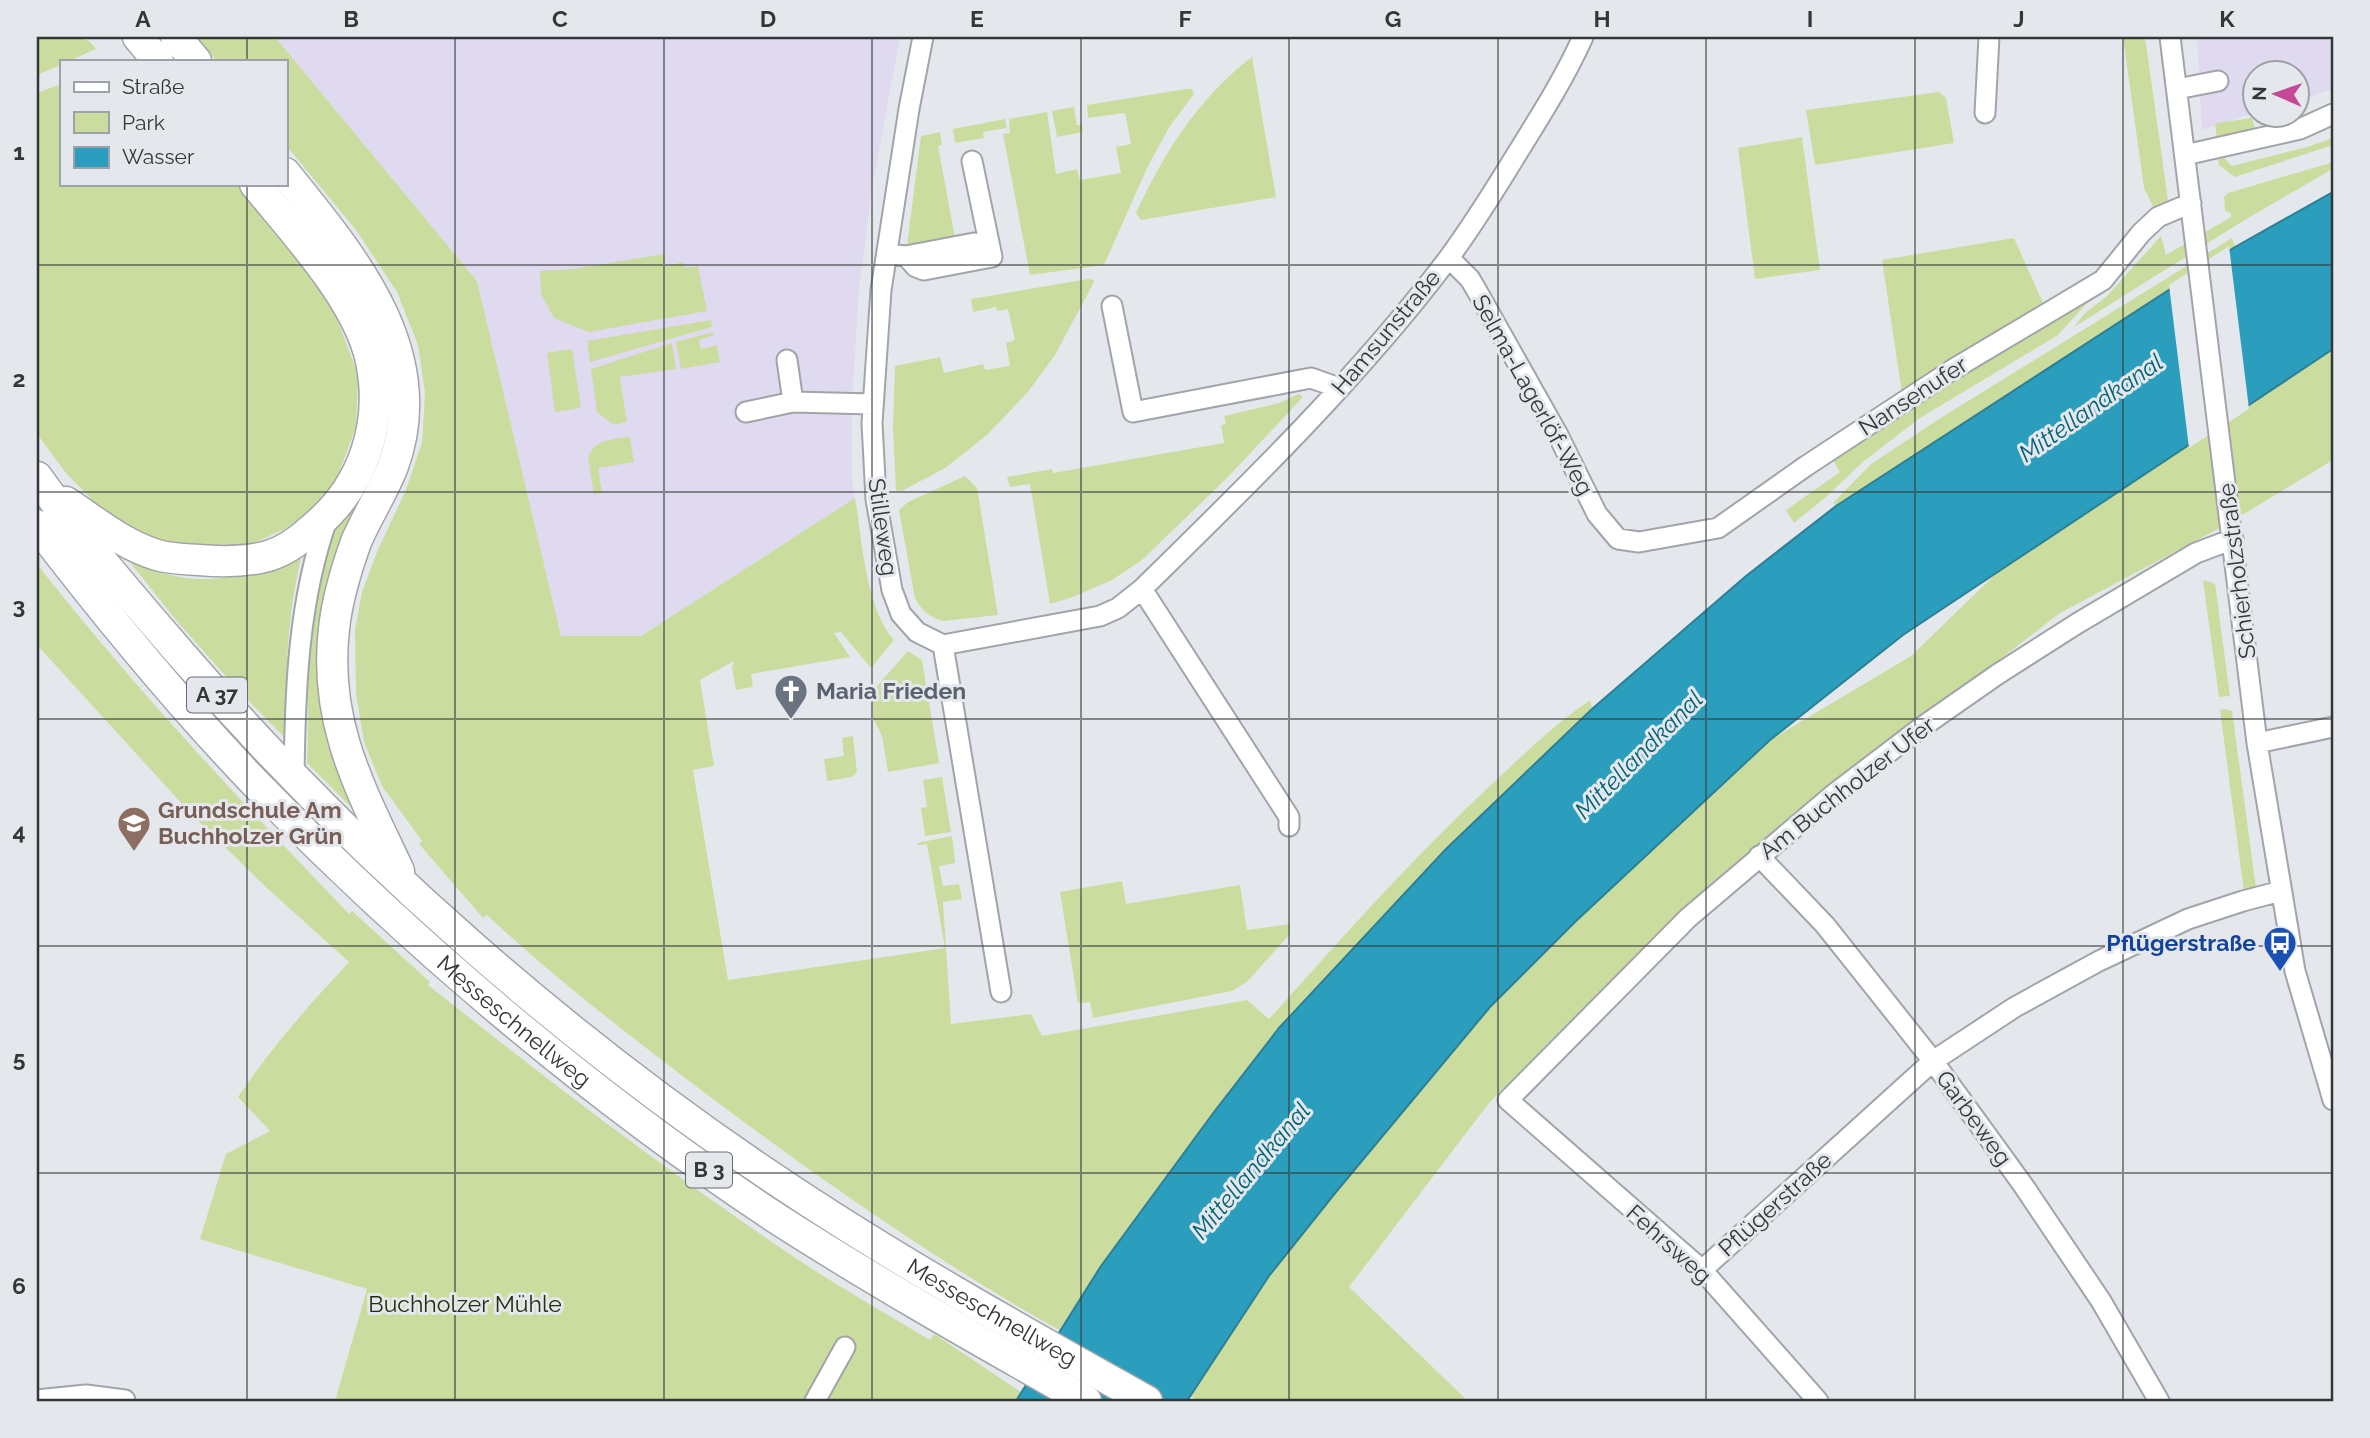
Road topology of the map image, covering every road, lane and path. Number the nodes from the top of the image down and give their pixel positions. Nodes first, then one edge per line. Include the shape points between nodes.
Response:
1 (138, 37) edge
2 (176, 37) edge
3 (923, 37) edge
4 (1583, 37) edge
5 (1989, 37) edge
6 (2170, 37) edge
7 (157, 60) edge
8 (195, 60) edge
9 (2218, 82) dead end
10 (2177, 89) junction
11 (1985, 113) dead end
12 (2333, 114) edge
13 (2185, 155) junction
14 (972, 161) dead end
15 (287, 175) edge
16 (258, 186) edge
17 (2191, 202) junction
18 (974, 243) dead end
19 (896, 255) junction
20 (1449, 258) junction
21 (1112, 306) dead end
22 (787, 360) dead end
23 (1339, 388) junction
24 (793, 402) junction
25 (873, 404) junction
26 (746, 412) dead end
27 (41, 483) edge
28 (328, 516) junction
29 (37, 525) edge
30 (1614, 536) joint
31 (2233, 539) junction
32 (1142, 589) junction
33 (943, 645) junction
34 (2333, 727) edge
35 (2257, 743) junction
36 (294, 778) junction
37 (1289, 826) dead end
38 (1759, 856) junction
39 (407, 887) junction
40 (2281, 891) junction
41 (1001, 992) dead end
42 (1933, 1061) junction
43 (1507, 1100) joint
44 (2333, 1100) edge
45 (1702, 1270) junction
46 (964, 1315) junction
47 (845, 1347) dead end
48 (125, 1399) dead end
49 (37, 1400) edge
50 (815, 1401) edge
51 (1086, 1401) edge
52 (1147, 1401) edge
53 (1818, 1401) edge
54 (2159, 1401) edge

1 - 7 highway
2 - 8 highway
3 - 19 street, Stilleweg
4 - 20 street, Hamsunstraße via 1550,100
5 - 11 street
6 - 10 street, Schierholzstraße
9 - 10 street
10 - 13 street, Schierholzstraße
12 - 13 street via 2300,129
13 - 17 street, Schierholzstraße
14 - 19 street via 992,257 924,270
15 - 39 highway via 364,277 382,309 401,369 403,419 397,450 342,585 332,661 343,744
16 - 28 highway via 344,301 362,332 371,361 371,438 356,476
17 - 30 street, Nansenufer via 2158,217 2103,279 1952,370 1718,528 1639,542 1623,542
17 - 31 street, Schierholzstraße
18 - 19 street
19 - 25 street, Stilleweg via 881,290
20 - 23 street, Hamsunstraße
20 - 30 street, Selma-Lagerlöf-Weg via 1470,279 1597,514
21 - 23 street via 1133,412 1311,378
22 - 24 street
23 - 32 street, Hamsunstraße
24 - 25 street
24 - 26 street
25 - 33 street, Stilleweg via 876,499 892,590 901,614 917,632
27 - 28 highway via 130,545 160,556 227,562 269,555 297,542
27 - 36 highway, A 37 via 116,579
28 - 36 street via 308,590
29 - 46 highway, Messeschnellweg / B 3 via 142,656 258,785 477,990 638,1119 775,1216 852,1266
31 - 35 street, Schierholzstraße
31 - 38 street, Am Buchholzer Ufer via 2196,553 1998,674 1834,794
32 - 33 street, Hamsunstraße via 1100,616
32 - 37 street via 1289,817
33 - 41 street
34 - 35 street
35 - 40 street, Schierholzstraße
36 - 39 highway, A 37
38 - 42 street, Garbeweg via 1825,925
38 - 43 street, Am Buchholzer Ufer via 1688,918
39 - 46 highway, Messeschnellweg / B 3 via 578,1034
40 - 42 street, Pflügerstraße via 2188,919 2099,961 2015,1007
40 - 44 street, Schierholzstraße via 2295,971
42 - 45 street, Pflügerstraße
42 - 54 street, Garbeweg via 2101,1301
43 - 45 street, Fehrsweg
45 - 53 street, Fehrsweg
46 - 51 highway, Messeschnellweg / B 3
46 - 52 highway, Messeschnellweg / B 3
47 - 50 street
48 - 49 street via 86,1395

